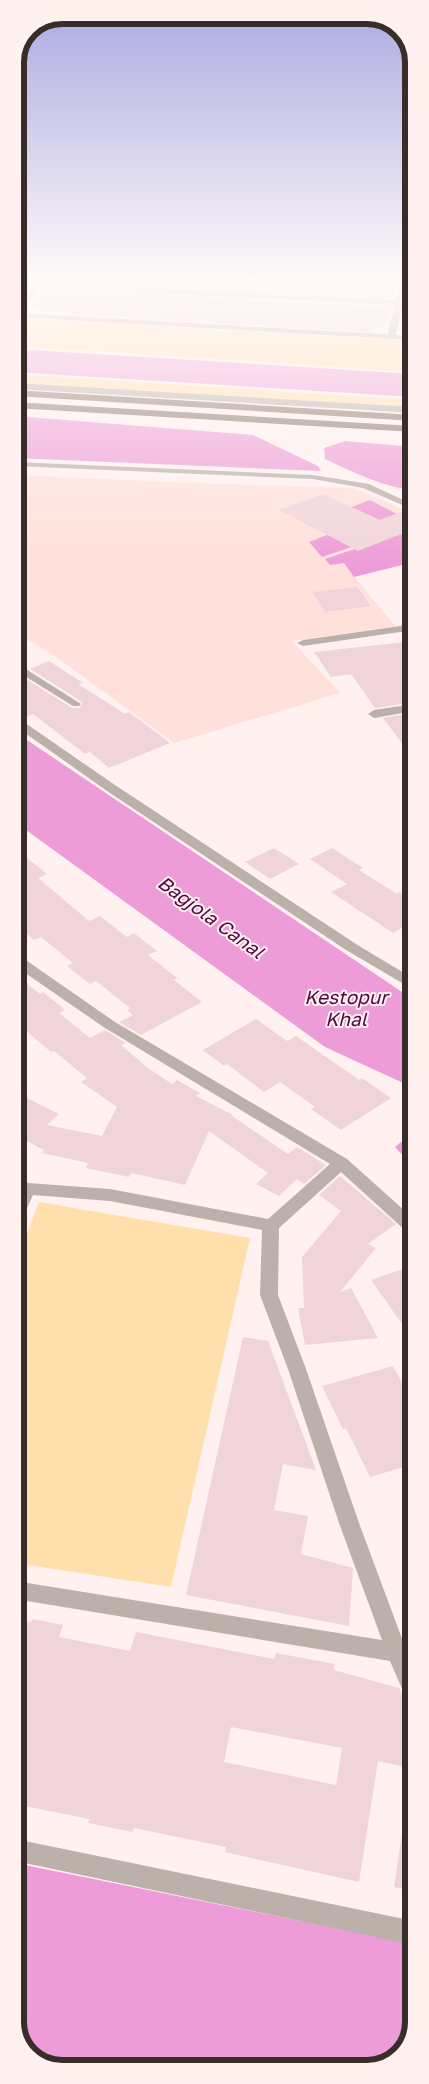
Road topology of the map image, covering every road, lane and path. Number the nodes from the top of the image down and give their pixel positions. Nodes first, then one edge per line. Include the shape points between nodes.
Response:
1 (24, 387) edge
2 (24, 394) edge
3 (24, 406) edge
4 (405, 409) edge
5 (405, 417) edge
6 (405, 428) edge
7 (24, 464) edge
8 (405, 504) edge
9 (405, 628) edge
10 (303, 643) dead end
11 (24, 672) edge
12 (76, 704) dead end
13 (405, 709) edge
14 (374, 714) dead end
15 (24, 726) edge
16 (24, 965) edge
17 (405, 980) edge
18 (341, 1163) junction
19 (24, 1187) edge
20 (405, 1221) edge
21 (271, 1226) junction
22 (24, 1591) edge
23 (405, 1654) edge
24 (24, 1852) edge
25 (405, 1931) edge

1 - 4 street
2 - 5 main road
3 - 6 main road
7 - 8 lane via 313,477 366,486
9 - 10 street
11 - 12 lane
13 - 14 street
15 - 17 street via 111,788
16 - 18 street via 110,1025
18 - 20 street
18 - 21 street
19 - 21 street via 110,1195
21 - 23 street via 269,1295 349,1523
22 - 23 street
24 - 25 street

